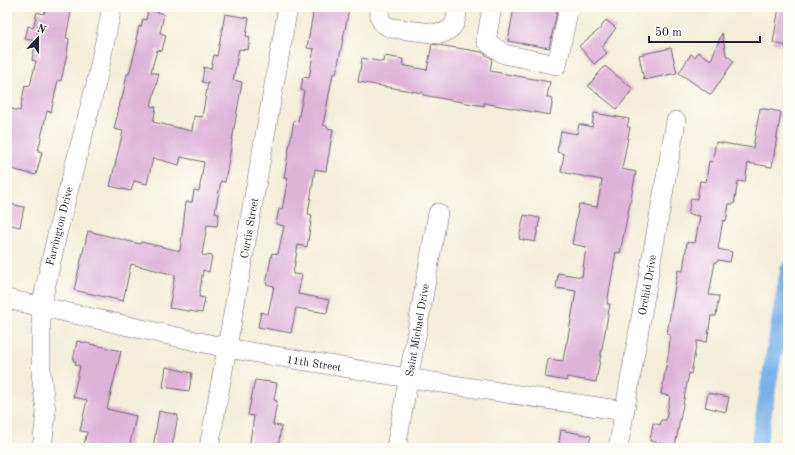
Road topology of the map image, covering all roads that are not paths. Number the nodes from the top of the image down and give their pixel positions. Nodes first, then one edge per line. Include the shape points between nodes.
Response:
1 (112, 7) edge
2 (288, 7) edge
3 (380, 7) edge
4 (458, 7) edge
5 (492, 7) edge
6 (569, 7) edge
7 (676, 121) dead end
8 (438, 213) dead end
9 (7, 299) edge
10 (40, 307) junction
11 (227, 348) junction
12 (408, 378) junction
13 (624, 411) junction
14 (42, 448) edge
15 (209, 448) edge
16 (396, 448) edge
17 (618, 448) edge

1 - 10 street, Farrington Drive via 96,84
2 - 11 street, Curtis Street
3 - 4 street via 380,19 391,28 440,34 453,26
5 - 6 street via 486,41 504,54 557,65
7 - 13 street, Orchid Drive
8 - 12 street, Saint Michael Drive
9 - 10 street, 11th Street
10 - 11 street, 11th Street
10 - 14 street, Farrington Drive via 41,372 46,412
11 - 12 street, 11th Street
11 - 15 street, Curtis Street
12 - 13 street, 11th Street
12 - 16 street, Saint Michael Drive
13 - 17 street, Orchid Drive

